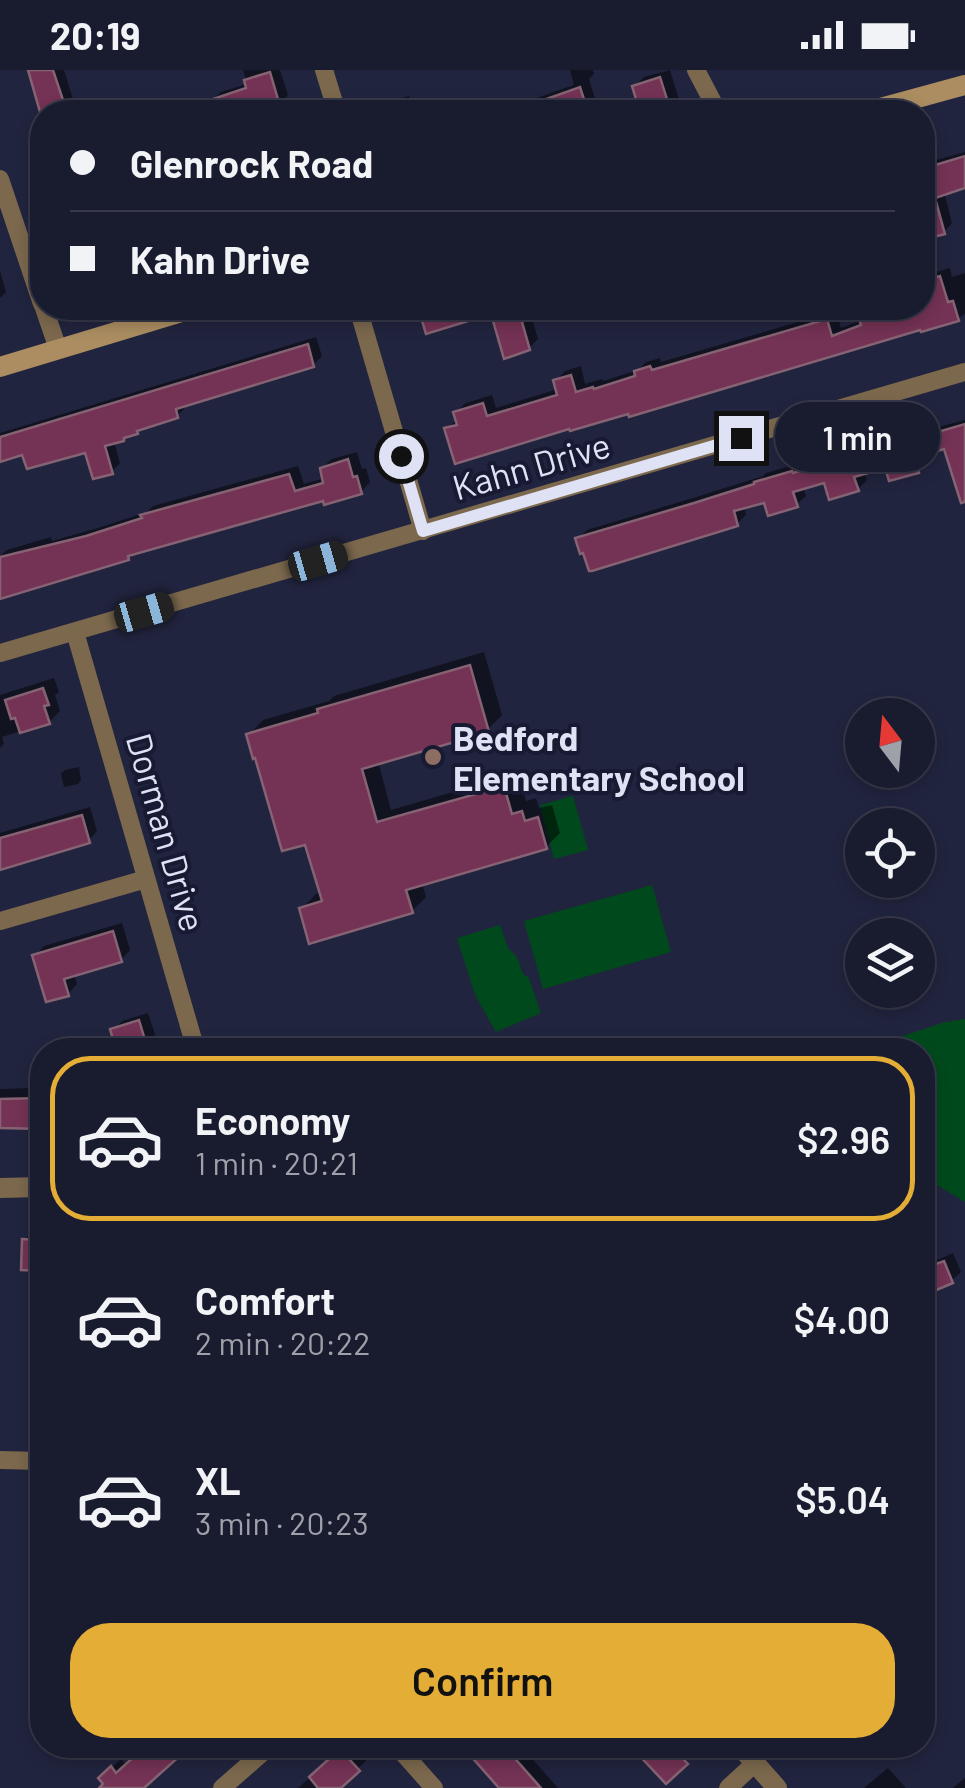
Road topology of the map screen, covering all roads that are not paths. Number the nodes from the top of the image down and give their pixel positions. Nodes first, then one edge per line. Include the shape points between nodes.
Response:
1 (324, 70) edge
2 (696, 70) edge
3 (965, 85) edge
4 (333, 100) edge
5 (712, 100) edge
6 (910, 100) edge
7 (0, 179) edge
8 (30, 268) edge
9 (48, 320) edge
10 (156, 320) edge
11 (361, 320) edge
12 (58, 350) junction
13 (0, 366) edge
14 (965, 372) edge
15 (423, 531) junction
16 (74, 632) junction
17 (0, 653) edge
18 (146, 879) junction
19 (0, 921) edge
20 (192, 1038) edge
21 (30, 1187) edge
22 (0, 1188) edge
23 (0, 1460) edge
24 (30, 1460) edge
25 (256, 1758) edge
26 (407, 1758) edge
27 (750, 1758) edge
28 (755, 1764) junction
29 (222, 1788) edge
30 (434, 1788) edge
31 (728, 1788) edge
32 (777, 1788) edge

1 - 4 street
2 - 5 street
3 - 6 main road
7 - 8 street
9 - 12 street
10 - 12 main road
11 - 15 street
12 - 13 main road
14 - 15 street, Kahn Drive
15 - 16 street, Kahn Drive
16 - 17 street, Kahn Drive
16 - 18 street, Dorman Drive
18 - 19 street
18 - 20 street, Dorman Drive
21 - 22 street
23 - 24 street
25 - 29 street
26 - 30 street
27 - 28 street
28 - 31 street
28 - 32 street

